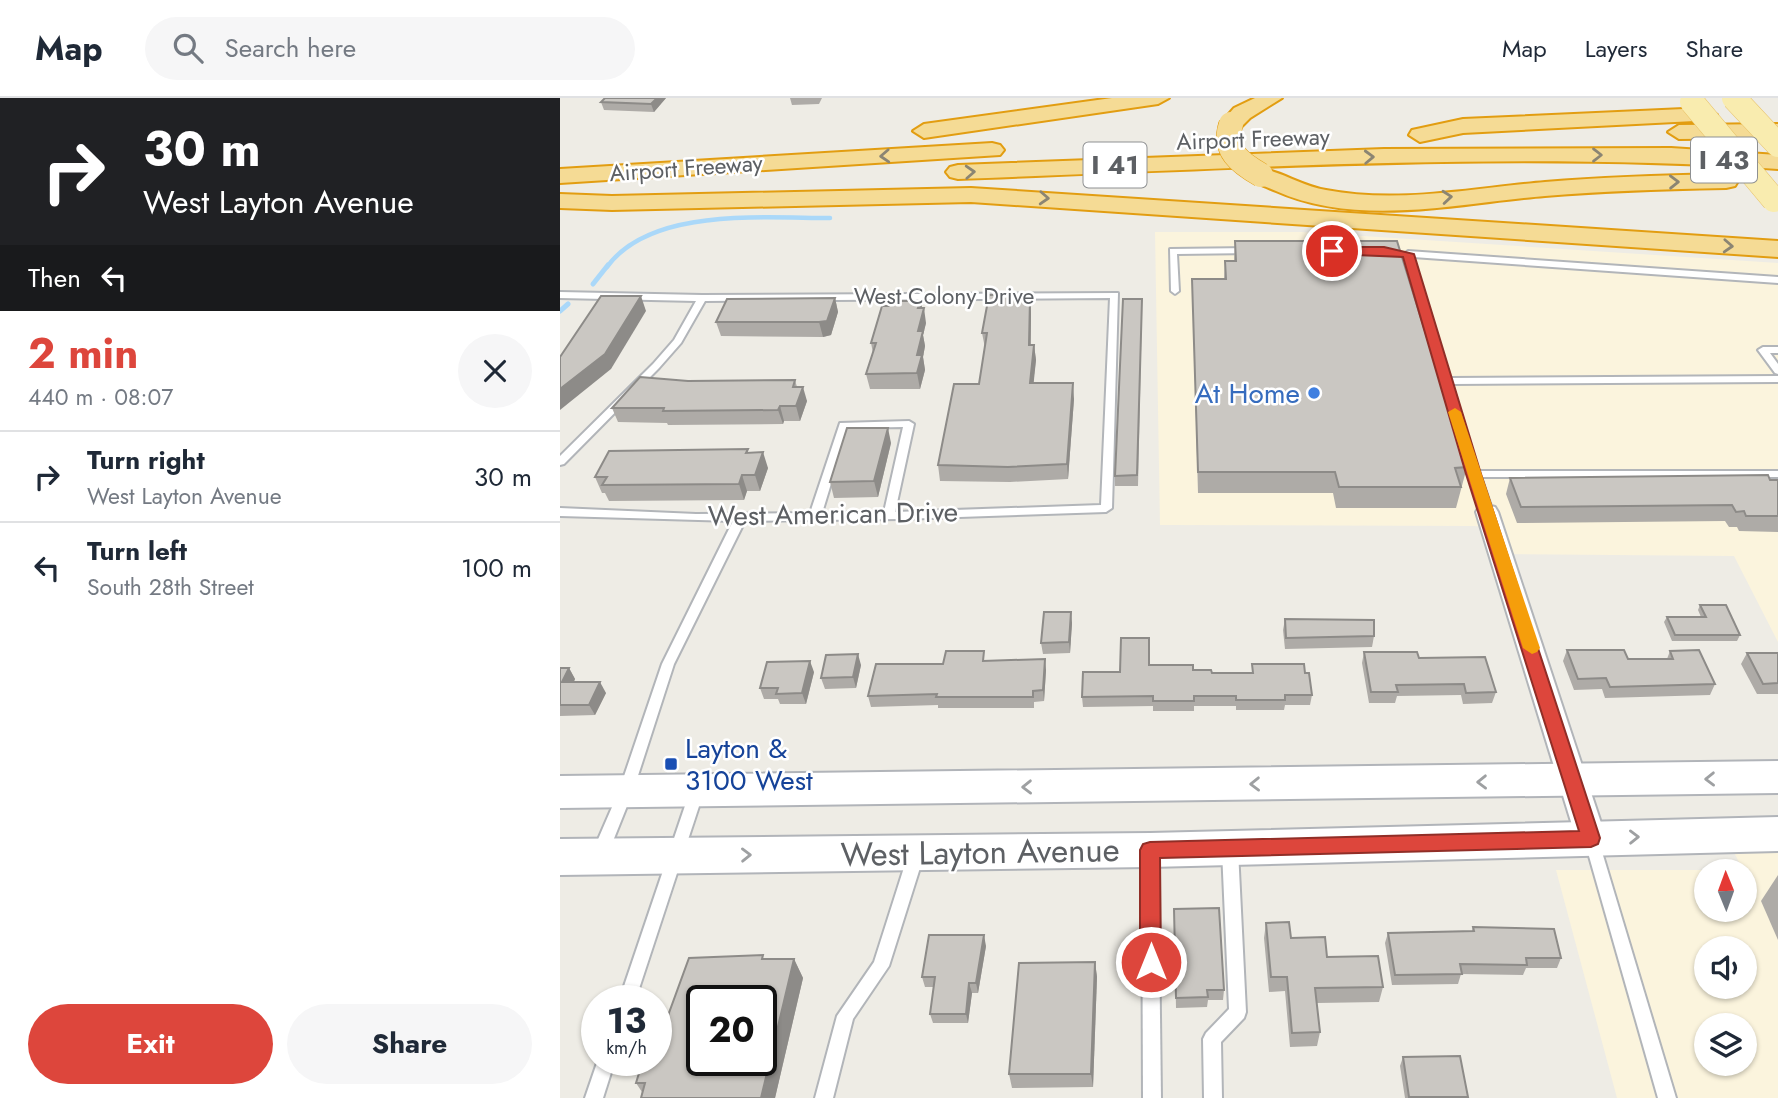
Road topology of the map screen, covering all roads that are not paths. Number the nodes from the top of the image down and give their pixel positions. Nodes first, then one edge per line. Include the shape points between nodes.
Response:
1 (1158, 98) edge
2 (1271, 98) edge
3 (1734, 98) edge
4 (1692, 102) dead end
5 (1778, 109) edge
6 (1778, 131) edge
7 (1420, 135) junction
8 (1778, 145) edge
9 (1778, 150) edge
10 (1671, 155) junction
11 (1778, 162) edge
12 (560, 171) edge
13 (560, 176) edge
14 (1776, 190) edge
15 (560, 200) edge
16 (1416, 225) junction
17 (1778, 226) edge
18 (1778, 249) edge
19 (1266, 251) edge
20 (1396, 252) edge
21 (1408, 254) junction
22 (1778, 280) edge
23 (1175, 291) dead end
24 (560, 295) edge
25 (702, 298) junction
26 (1778, 350) edge
27 (1778, 371) edge
28 (1778, 379) edge
29 (1446, 381) junction
30 (560, 462) edge
31 (1474, 474) junction
32 (1778, 474) edge
33 (1106, 508) joint
34 (560, 512) edge
35 (1488, 512) joint
36 (889, 516) junction
37 (741, 517) junction
38 (815, 517) junction
39 (1778, 777) edge
40 (1574, 781) junction
41 (626, 791) junction
42 (697, 791) junction
43 (560, 792) edge
44 (1778, 834) edge
45 (1591, 838) junction
46 (1229, 848) junction
47 (1150, 850) junction
48 (917, 853) junction
49 (677, 856) junction
50 (580, 857) edge
51 (633, 985) edge
52 (602, 1076) edge
53 (594, 1098) edge
54 (824, 1098) edge
55 (1152, 1098) edge
56 (1213, 1098) edge
57 (1667, 1098) edge

1 - 12 highway via 876,138
2 -> 14 highway, bridge via 1241,113 1231,124 1227,142 1231,152 1261,175 1320,195 1379,201 1633,183
3 - 8 main road, bridge
4 - 14 main road, bridge
5 - 7 highway via 1463,126
6 - 7 highway, Airport Freeway / I 41
7 -> 13 highway, Airport Freeway / I 41 via 962,151
9 - 10 highway, I 41
10 - 11 highway, I 43
15 -> 10 highway, Airport Freeway / I 41 via 895,176 1211,161
15 -> 16 highway via 612,203 971,195
16 - 17 highway
16 -> 18 highway
19 - 23 lane via 1173,251
20 - 21 lane
21 - 22 lane
21 - 29 lane
24 - 25 lane, West Colony Drive
25 - 30 lane via 678,341
25 - 33 lane, West Colony Drive via 1115,295
26 - 27 lane via 1763,350
28 - 29 lane
29 - 31 lane
31 - 32 lane
31 - 35 lane
33 - 36 lane, West American Drive
34 - 37 lane, West American Drive
35 - 40 street
36 - 38 lane, West American Drive
36 - 38 lane via 909,424 844,425
37 - 38 lane, West American Drive
37 - 41 lane via 668,664
39 -> 40 main road
40 -> 42 main road
40 - 45 street
41 - 42 main road
41 - 43 main road
41 - 50 lane
42 - 49 lane
45 -> 44 main road, West Layton Avenue
45 - 46 main road, West Layton Avenue
45 - 57 lane
46 - 47 main road, West Layton Avenue
46 - 56 lane via 1238,1012 1212,1040
47 - 48 main road, West Layton Avenue
47 - 55 lane
49 -> 48 main road, West Layton Avenue
48 - 54 lane via 881,966 845,1016
49 - 50 main road, West Layton Avenue
49 - 51 lane
52 - 53 lane

